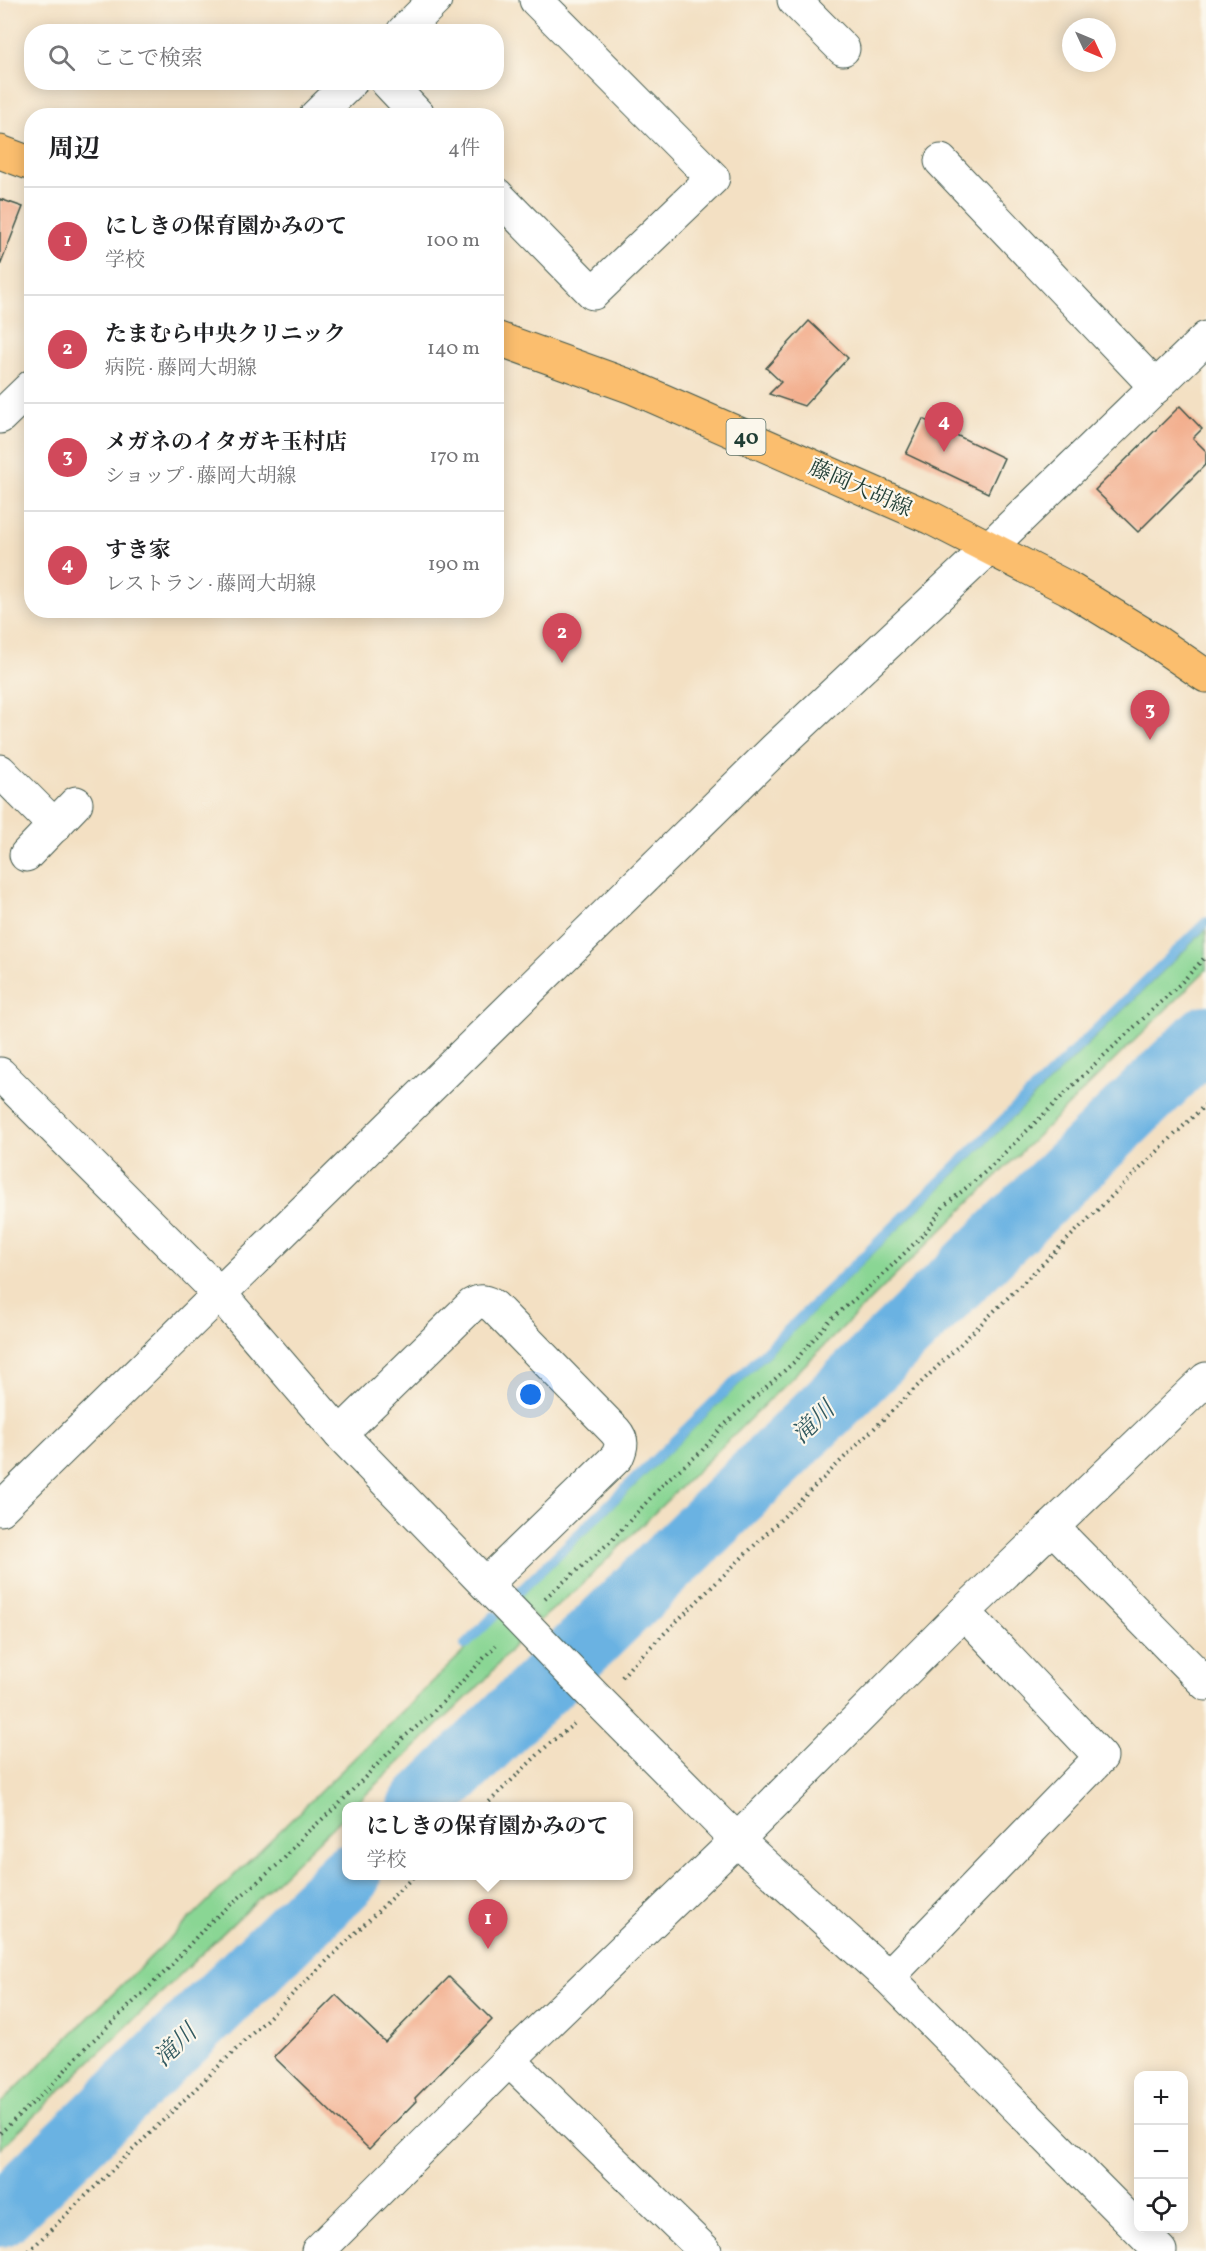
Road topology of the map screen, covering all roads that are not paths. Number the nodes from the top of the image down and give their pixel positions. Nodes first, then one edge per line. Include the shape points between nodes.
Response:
1 (435, 0) edge
2 (536, 0) edge
3 (794, 0) edge
4 (411, 24) edge
5 (843, 49) dead end
6 (343, 90) edge
7 (395, 90) edge
8 (324, 108) edge
9 (411, 108) edge
10 (0, 152) edge
11 (24, 161) edge
12 (941, 161) dead end
13 (504, 202) edge
14 (1206, 338) edge
15 (504, 341) edge
16 (1156, 387) junction
17 (24, 394) edge
18 (0, 417) edge
19 (990, 547) junction
20 (1206, 676) edge
21 (0, 771) edge
22 (26, 855) dead end
23 (0, 1074) edge
24 (219, 1293) junction
25 (1206, 1379) edge
26 (340, 1434) junction
27 (0, 1509) edge
28 (1052, 1527) junction
29 (486, 1584) junction
30 (964, 1612) junction
31 (1206, 1684) edge
32 (737, 1840) junction
33 (888, 1977) junction
34 (509, 2060) junction
35 (318, 2251) edge
36 (705, 2251) edge
37 (1160, 2251) edge

1 - 4 street
2 - 13 street via 713,178 593,293
3 - 5 street
6 - 8 street
7 - 9 street
10 - 11 main road
12 - 16 street
14 - 16 street
15 - 19 main road, 藤岡大胡線 / 40 via 632,387
16 - 19 street
17 - 18 street
19 - 20 main road, 藤岡大胡線 / 40 via 1068,588
19 - 24 street via 767,757
21 - 22 street via 66,815
23 - 24 street
24 - 26 street
24 - 27 street
25 - 28 street
26 - 29 street
26 - 29 street via 464,1313 479,1301 494,1306 615,1431 622,1448 618,1457
28 - 30 street
28 - 31 street
29 - 32 street
30 - 32 street
30 - 33 street via 1101,1757
32 - 33 street
32 - 34 street
33 - 37 street
34 - 35 street
34 - 36 street

